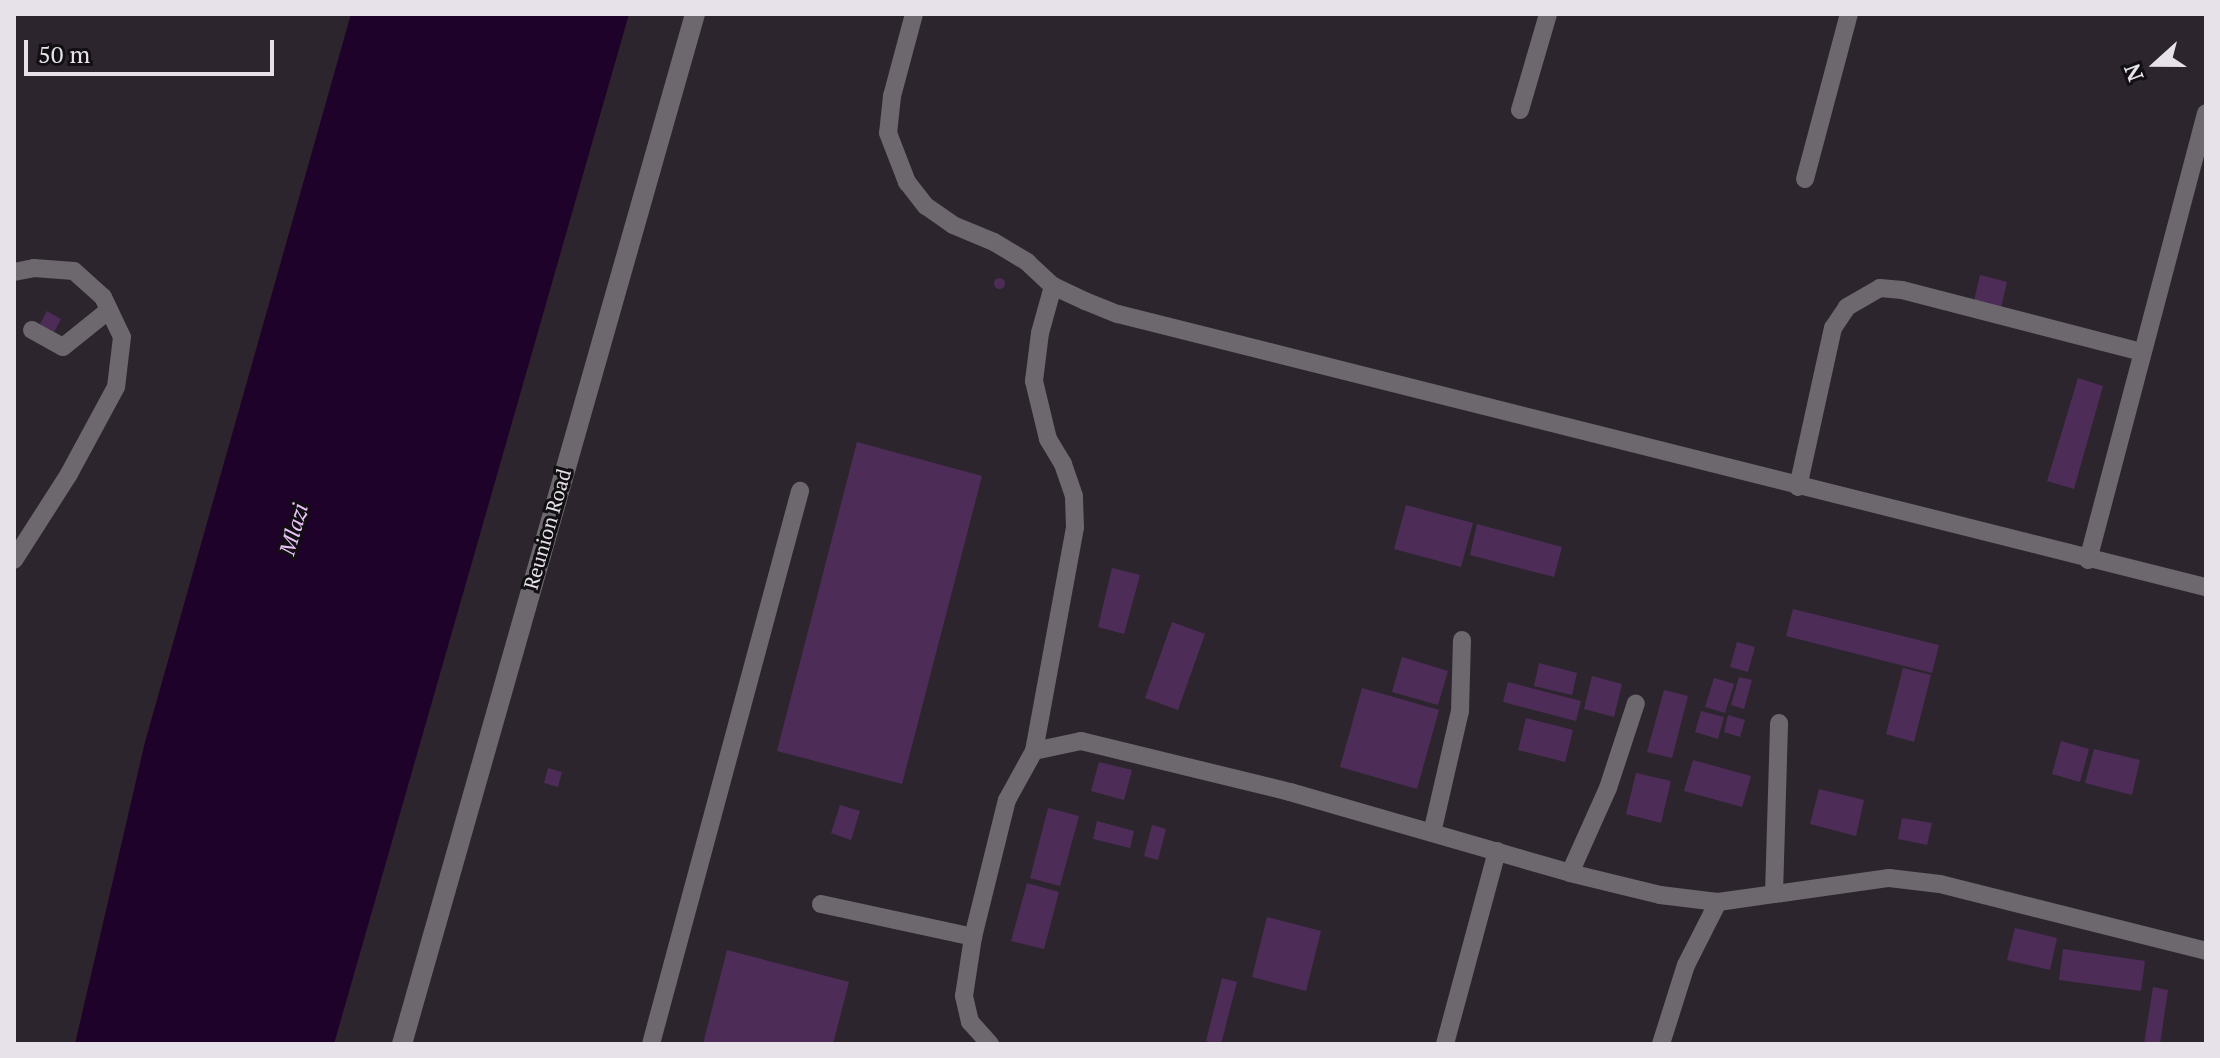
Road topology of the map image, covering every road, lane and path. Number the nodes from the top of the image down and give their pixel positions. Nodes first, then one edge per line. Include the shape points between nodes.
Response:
1 (695, 14) edge
2 (914, 14) edge
3 (1548, 14) edge
4 (1849, 14) edge
5 (1520, 110) dead end
6 (2206, 113) edge
7 (1805, 179) dead end
8 (14, 272) edge
9 (1053, 286) junction
10 (109, 310) junction
11 (32, 330) dead end
12 (2141, 352) junction
13 (1798, 487) junction
14 (800, 491) dead end
15 (14, 560) edge
16 (2088, 560) junction
17 (2206, 587) edge
18 (1462, 640) dead end
19 (1636, 703) dead end
20 (1779, 723) dead end
21 (1034, 751) junction
22 (1432, 833) junction
23 (1497, 851) junction
24 (1570, 873) junction
25 (1774, 894) junction
26 (1718, 902) junction
27 (821, 904) dead end
28 (973, 937) junction
29 (2206, 951) edge
30 (402, 1044) edge
31 (651, 1044) edge
32 (990, 1044) edge
33 (1445, 1044) edge
34 (1661, 1044) edge

1 - 30 street, Reunion Road
2 - 9 lane via 888,133 901,170 926,206 1027,262
3 - 5 lane
4 - 7 lane
6 - 12 lane
8 - 10 lane via 74,271 103,297
9 - 13 lane via 1118,314
9 - 21 lane via 1034,381 1048,439 1074,496 1075,527
10 - 11 lane via 63,347
10 - 15 lane via 122,337 116,387
12 - 13 lane via 1880,288 1847,307 1833,328
12 - 16 lane
13 - 16 lane
14 - 31 lane
16 - 17 lane
18 - 22 lane via 1460,711
19 - 24 lane via 1608,788
20 - 25 lane
21 - 22 lane via 1081,741
21 - 28 lane via 1007,800
22 - 23 lane
23 - 24 lane
23 - 33 lane
24 - 26 lane via 1660,895
25 - 26 lane
25 - 29 lane via 1889,878 1940,884
26 - 34 lane via 1686,965
27 - 28 lane
28 - 32 lane via 964,996 970,1022

